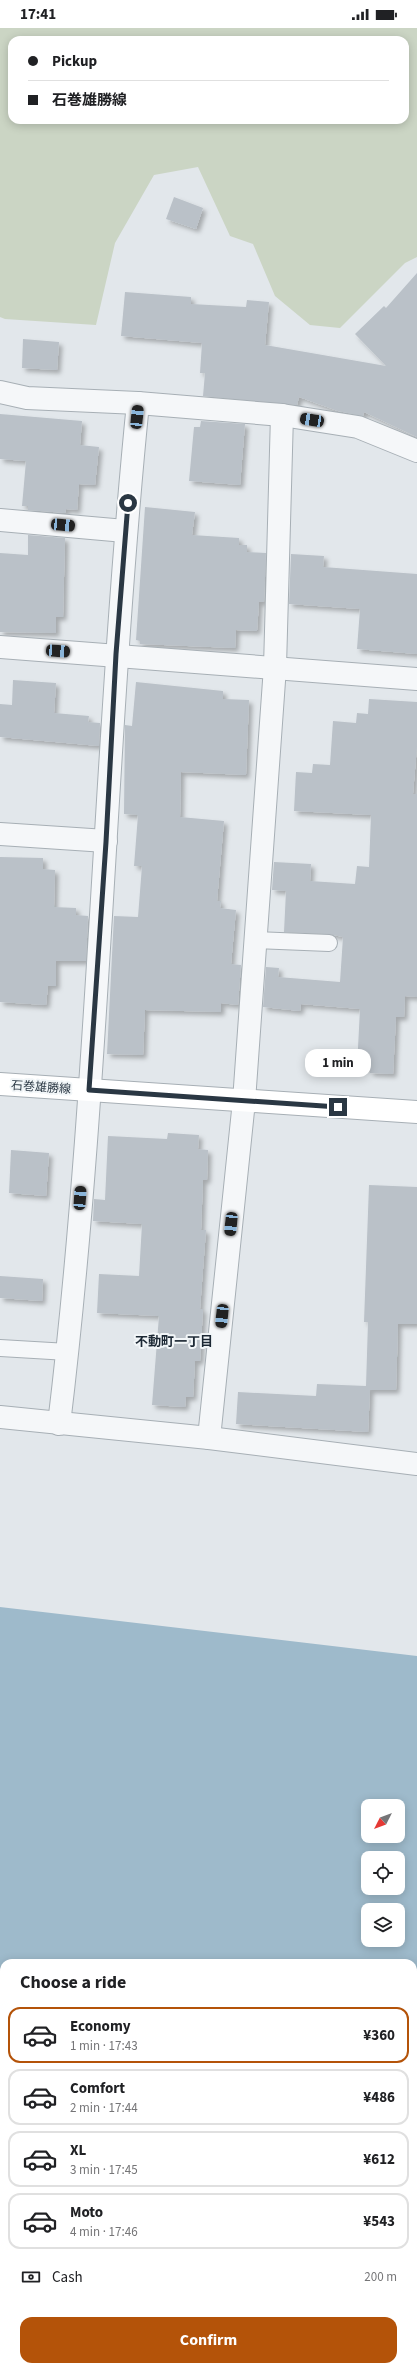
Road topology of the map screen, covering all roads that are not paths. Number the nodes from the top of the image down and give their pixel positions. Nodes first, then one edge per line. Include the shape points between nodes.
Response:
1 (0, 392) edge
2 (138, 403) junction
3 (282, 415) junction
4 (417, 451) edge
5 (0, 520) edge
6 (125, 531) junction
7 (0, 647) edge
8 (116, 654) junction
9 (275, 667) junction
10 (417, 679) edge
11 (0, 834) edge
12 (106, 842) junction
13 (255, 940) junction
14 (329, 943) dead end
15 (0, 1084) edge
16 (89, 1090) junction
17 (244, 1101) junction
18 (417, 1112) edge
19 (0, 1348) edge
20 (68, 1352) junction
21 (0, 1417) edge
22 (59, 1424) junction
23 (209, 1438) junction
24 (417, 1464) edge

1 - 2 street via 27,398
2 - 3 street
2 - 6 street
3 - 4 street via 358,427
3 - 9 street
5 - 6 street
6 - 8 street
7 - 8 street
8 - 9 street
8 - 12 street
9 - 10 street
9 - 13 street
11 - 12 street
12 - 16 street
13 - 14 lane
13 - 17 street
15 - 16 main road, 石巻雄勝線
16 - 17 main road, 石巻雄勝線
16 - 20 street
17 - 18 main road, 石巻雄勝線
17 - 23 street
19 - 20 lane
20 - 22 street
21 - 22 street
22 - 23 street
23 - 24 street

